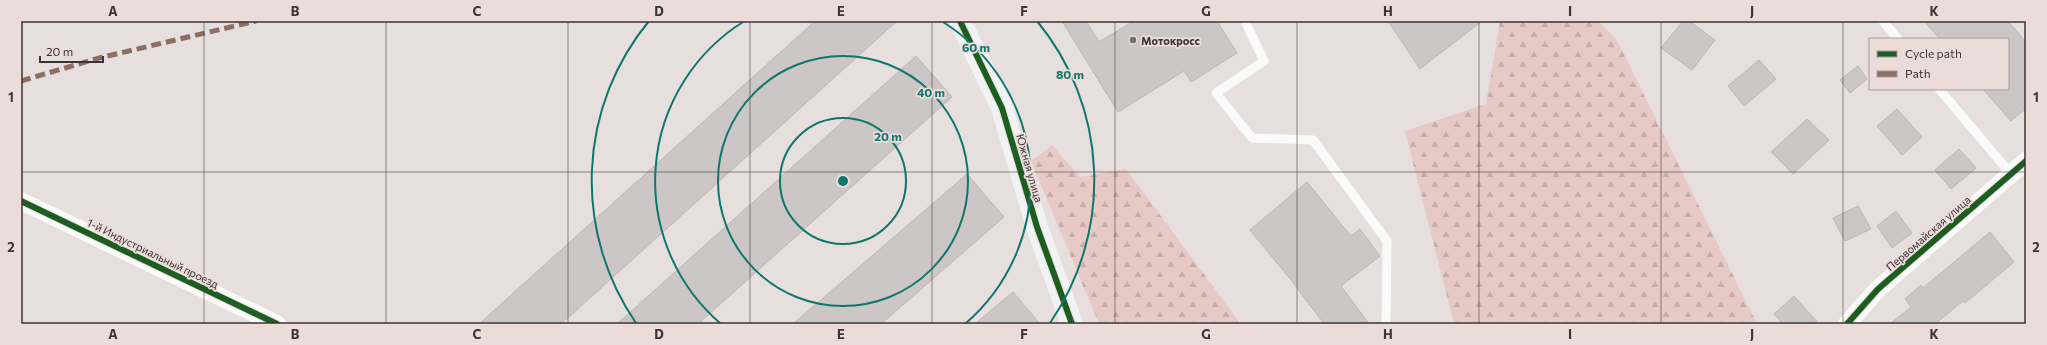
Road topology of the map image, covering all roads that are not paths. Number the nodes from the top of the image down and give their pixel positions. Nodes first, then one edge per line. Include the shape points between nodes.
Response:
1 (960, 21) edge
2 (1245, 21) edge
3 (1883, 21) edge
4 (1897, 38) edge
5 (1940, 90) edge
6 (2026, 161) edge
7 (2011, 174) junction
8 (21, 201) edge
9 (277, 324) edge
10 (1072, 324) edge
11 (1386, 324) edge
12 (1847, 324) edge

1 - 10 street, Южная улица via 1002,108 1037,227
2 - 11 lane via 1264,61 1216,93 1252,138 1313,140 1387,241
3 - 4 lane
5 - 7 lane
6 - 7 street, Первомайская улица
7 - 12 street, Первомайская улица via 1878,288
8 - 9 street, 1-й Индустриальный проезд

